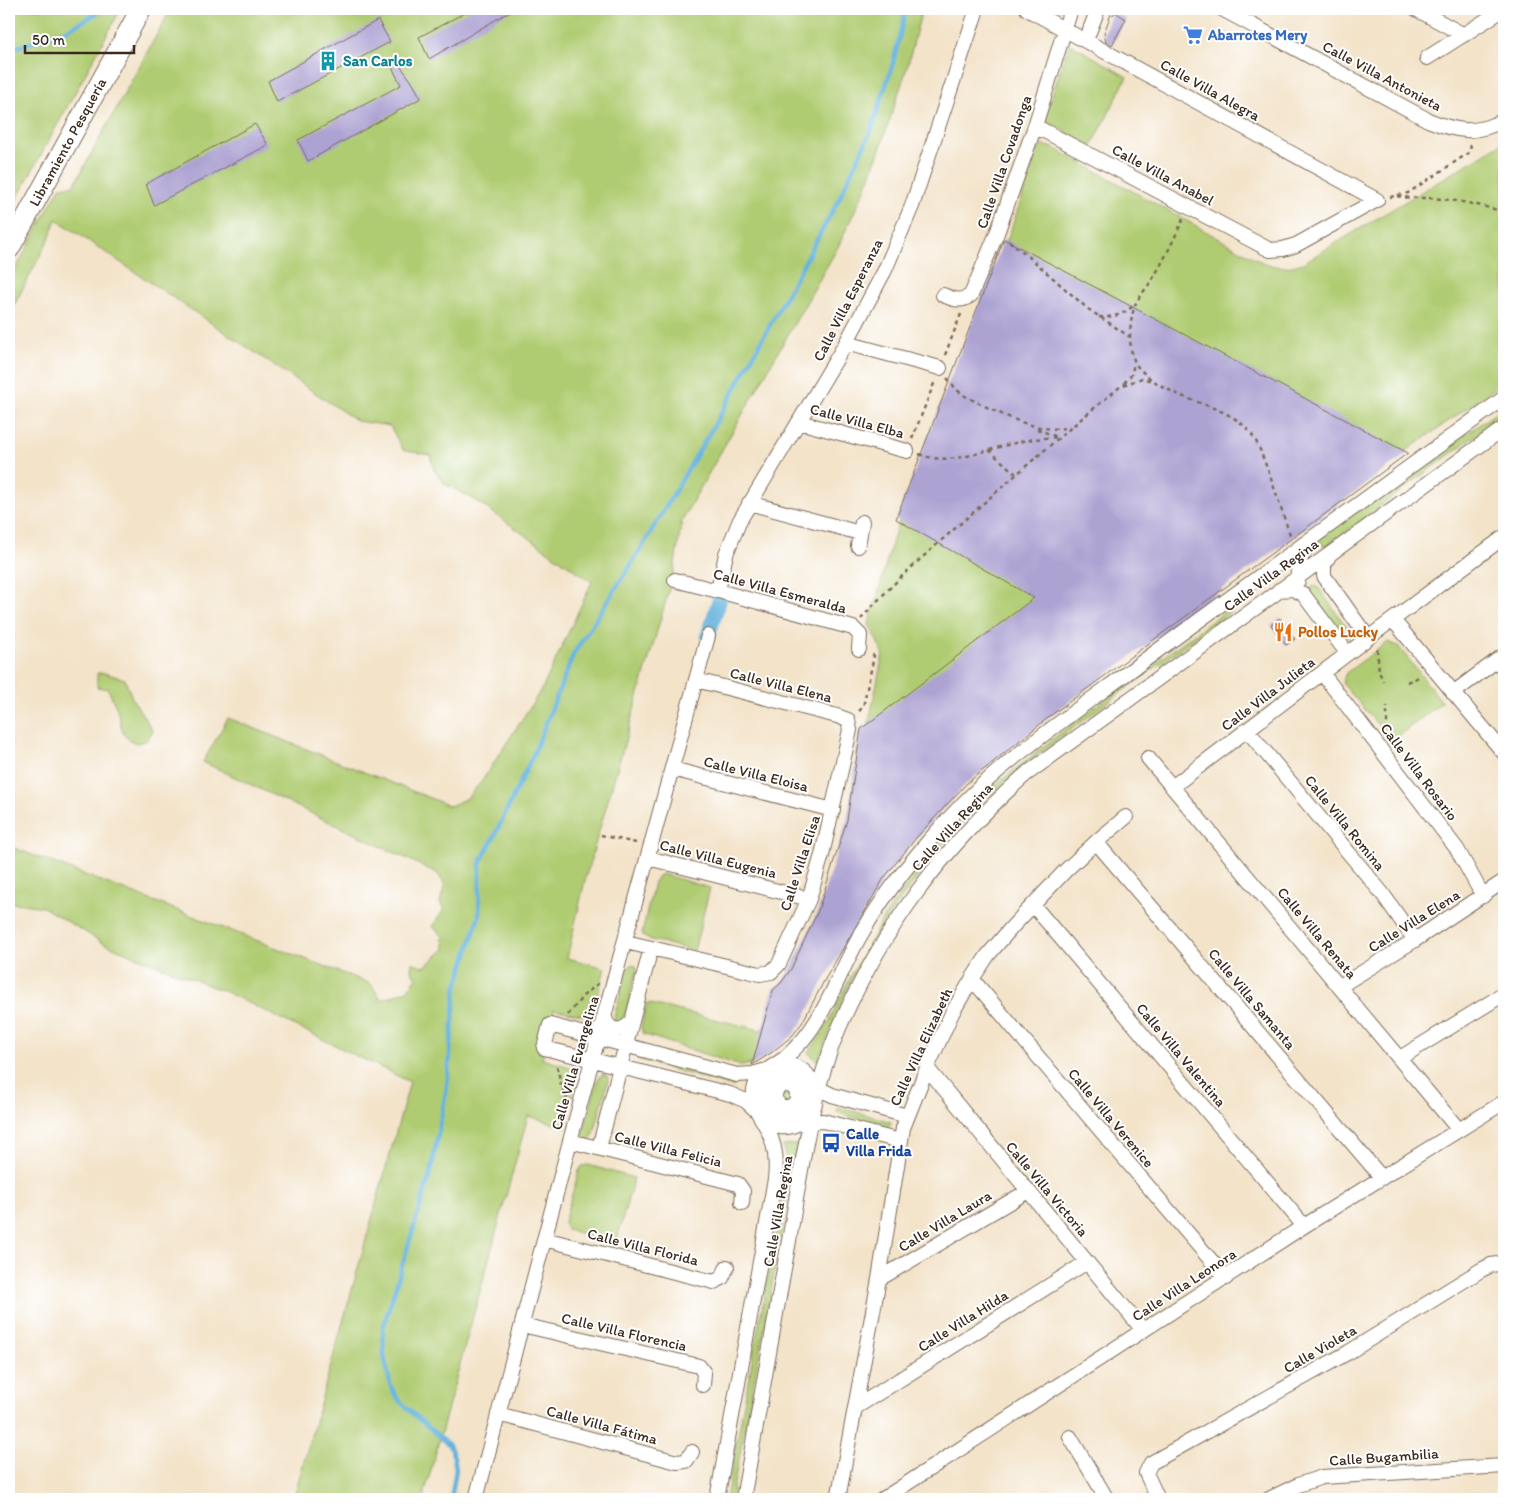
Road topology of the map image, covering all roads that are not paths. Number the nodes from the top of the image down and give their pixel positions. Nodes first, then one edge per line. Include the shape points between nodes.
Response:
1 (141, 9) edge
2 (977, 9) edge
3 (1027, 9) edge
4 (1071, 9) edge
5 (1098, 9) edge
6 (1222, 9) edge
7 (1416, 9) edge
8 (1504, 9) edge
9 (1064, 30) junction
10 (1464, 35) junction
11 (1086, 40) junction
12 (1427, 58) dead end
13 (1504, 120) edge
14 (1035, 126) junction
15 (9, 249) edge
16 (1276, 250) joint
17 (943, 295) dead end
18 (846, 343) junction
19 (940, 368) road end
20 (1504, 398) edge
21 (799, 422) junction
22 (1504, 428) edge
23 (907, 450) road end
24 (749, 503) junction
25 (1322, 529) junction
26 (860, 533) dead end
27 (1504, 537) edge
28 (1331, 552) junction
29 (1302, 559) junction
30 (1262, 574) junction
31 (1324, 576) junction
32 (1297, 577) junction
33 (675, 580) dead end
34 (718, 591) junction
35 (1276, 593) junction
36 (1303, 594) junction
37 (1393, 620) junction
38 (1373, 634) junction
39 (708, 636) dead end
40 (860, 646) road end
41 (1347, 654) junction
42 (1504, 655) edge
43 (1322, 673) junction
44 (696, 680) junction
45 (1453, 694) junction
46 (849, 725) joint
47 (1247, 730) junction
48 (1504, 753) edge
49 (1148, 758) dead end
50 (672, 769) junction
51 (1172, 787) junction
52 (833, 810) junction
53 (1126, 816) dead end
54 (1096, 842) junction
55 (649, 852) junction
56 (1504, 881) edge
57 (1483, 896) junction
58 (809, 898) junction
59 (1033, 905) junction
60 (1415, 940) junction
61 (626, 942) junction
62 (651, 948) junction
63 (972, 979) junction
64 (1340, 986) junction
65 (1504, 994) edge
66 (631, 1022) junction
67 (611, 1054) junction
68 (1400, 1058) junction
69 (927, 1068) junction
70 (787, 1096) junction
71 (1504, 1102) edge
72 (907, 1116) junction
73 (1459, 1130) junction
74 (570, 1141) junction
75 (900, 1141) junction
76 (599, 1148) junction
77 (1382, 1178) junction
78 (1028, 1191) junction
79 (742, 1203) dead end
80 (1304, 1226) junction
81 (544, 1239) junction
82 (1087, 1262) junction
83 (1504, 1264) edge
84 (727, 1267) dead end
85 (1226, 1278) junction
86 (879, 1279) junction
87 (522, 1325) junction
88 (1143, 1330) junction
89 (703, 1385) dead end
90 (856, 1408) junction
91 (498, 1414) junction
92 (1070, 1437) dead end
93 (692, 1452) dead end
94 (1504, 1466) edge
95 (476, 1499) edge
96 (717, 1499) edge
97 (743, 1499) edge
98 (838, 1499) edge
99 (883, 1499) edge
100 (1107, 1499) edge
101 (1158, 1499) edge
102 (1272, 1499) edge

1 - 15 main road, Libramiento Pesquería
2 - 18 street, Calle Villa Esperanza via 912,206 885,270
3 - 9 street, Calle Villa Alegra
4 - 9 street, Calle Villa Covadonga
5 - 11 street
6 - 13 street, Calle Villa Antonieta via 1428,120 1473,131
7 - 10 street
8 - 10 street
9 - 11 street, Calle Villa Alegra
9 - 14 street, Calle Villa Covadonga
10 - 12 street
11 - 16 street, Calle Villa Alegra via 1370,200 1296,245
14 - 16 street, Calle Villa Anabel via 1263,248
14 - 17 street, Calle Villa Covadonga via 971,296 954,300
18 - 19 street
18 - 21 street, Calle Villa Esperanza
20 - 25 street, Calle Villa Regina
21 - 23 street, Calle Villa Elba
21 - 24 street, Calle Villa Esperanza
22 - 28 street, Calle Villa Regina
24 - 26 street
24 - 34 street, Calle Villa Esperanza via 726,554
25 - 28 street via 1316,545 1321,552
25 - 29 street, Calle Villa Regina
27 - 37 street, Calle Villa Julieta
28 - 29 street, Calle Villa Regina
28 - 31 street via 1324,565
29 - 30 street, Calle Villa Regina
29 - 31 street
29 - 32 street
30 - 35 street via 1275,580
30 - 70 street, Calle Villa Regina via 998,771 948,820 896,882 863,930 812,1028 791,1052
31 - 38 street
32 - 35 street, Calle Villa Regina
32 - 36 street
33 - 34 street, Calle Villa Esmeralda
34 - 40 street, Calle Villa Esmeralda via 854,628 860,635
35 - 36 street via 1293,589
35 - 70 street, Calle Villa Regina via 1025,775 965,833 919,888 873,960 839,1030
36 - 41 street
37 - 38 street, Calle Villa Julieta
37 - 45 street
38 - 41 street, Calle Villa Julieta
39 - 44 street, Calle Villa Evangelina
41 - 43 street, Calle Villa Julieta
42 - 45 street
43 - 47 street, Calle Villa Julieta
43 - 57 street, Calle Villa Rosario via 1457,850
44 - 46 street, Calle Villa Elena via 837,716
44 - 50 street, Calle Villa Evangelina
45 - 48 street
46 - 52 street, Calle Villa Elisa
47 - 51 street, Calle Villa Julieta
47 - 60 street, Calle Villa Romina via 1382,894
49 - 51 street, Calle Villa Renata
50 - 52 street, Calle Villa Eloisa
50 - 55 street, Calle Villa Evangelina
51 - 64 street, Calle Villa Renata
52 - 58 street, Calle Villa Elisa
53 - 54 street, Calle Villa Elizabeth
54 - 59 street, Calle Villa Elizabeth
54 - 77 street, Calle Villa Samanta
55 - 58 street, Calle Villa Eugenia
55 - 61 street, Calle Villa Evangelina
56 - 57 street, Calle Villa Elena
57 - 60 street, Calle Villa Elena
58 - 62 street, Calle Villa Elisa via 779,964 766,974
59 - 63 street, Calle Villa Elizabeth via 988,955
59 - 80 street, Calle Villa Valentina
60 - 64 street, Calle Villa Elena
61 - 62 street, Calle Villa Elisa
61 - 67 street, Calle Villa Evangelina
62 - 66 street, Calle Villa Evangelina
63 - 69 street, Calle Villa Elizabeth via 952,1013
63 - 85 street, Calle Villa Verenice
64 - 68 street, Calle Villa Renata
65 - 68 street
66 - 67 street, Calle Villa Evangelina
66 - 67 street via 625,1029 616,1030 608,1025
67 - 70 street via 752,1074
67 - 70 street via 746,1101
67 - 74 street, Calle Villa Evangelina
67 - 76 street, Calle Villa Evangelina
68 - 73 street, Calle Villa Renata
69 - 72 street, Calle Villa Elizabeth
69 - 78 street, Calle Villa Victoria
70 - 72 street via 832,1095
70 - 75 street via 823,1120
70 - 96 street, Calle Villa Regina via 768,1130 774,1143 775,1179
70 - 97 street, Calle Villa Regina via 802,1163
71 - 73 street, Calle Villa Leonora
72 - 75 street, Calle Villa Elizabeth
73 - 77 street, Calle Villa Leonora
74 - 76 street, Calle Villa Felicia
74 - 81 street, Calle Villa Evangelina
75 - 86 street, Calle Villa Elizabeth
76 - 79 street, Calle Villa Felicia via 738,1184 743,1191
77 - 80 street, Calle Villa Leonora
78 - 82 street, Calle Villa Victoria
78 - 86 street, Calle Villa Laura
80 - 85 street, Calle Villa Leonora
81 - 84 street, Calle Villa Florida via 714,1282 722,1278
81 - 87 street, Calle Villa Evangelina
82 - 88 street, Calle Villa Victoria
82 - 90 street, Calle Villa Hilda
83 - 101 street, Calle Violeta via 1481,1270 1349,1352 1151,1463 1146,1473
85 - 88 street, Calle Villa Leonora
86 - 90 street, Calle Villa Elizabeth
87 - 89 street, Calle Villa Florencia via 699,1366 704,1373
87 - 91 street, Calle Villa Evangelina
88 - 99 street, Calle Villa Leonora
90 - 98 street, Calle Villa Elizabeth
91 - 93 street, Calle Villa Fátima via 677,1462 686,1461
91 - 95 street, Calle Villa Evangelina
92 - 100 street
94 - 102 street, Calle Bugambilia via 1322,1477

